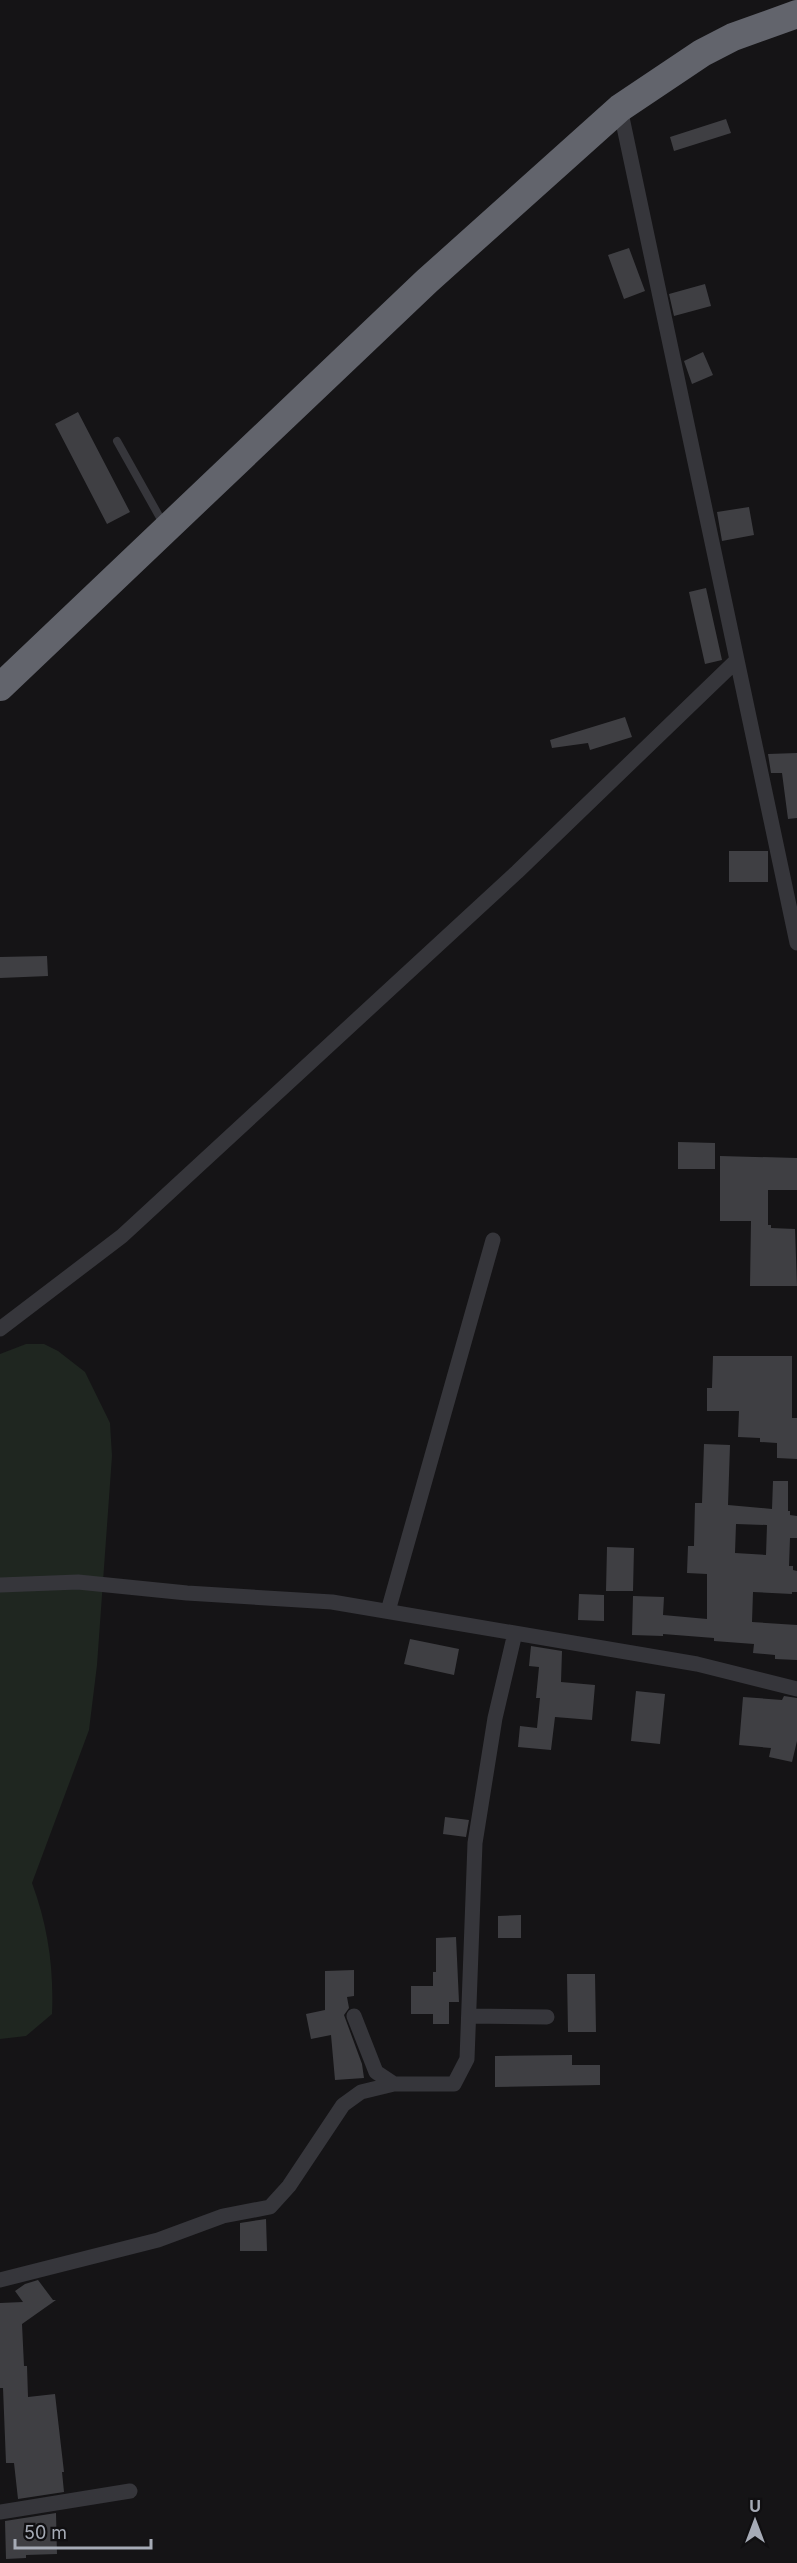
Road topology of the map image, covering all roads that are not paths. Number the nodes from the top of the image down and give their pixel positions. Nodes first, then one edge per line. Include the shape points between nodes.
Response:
1 (797, 14) edge
2 (621, 108) junction
3 (117, 441) dead end
4 (165, 528) junction
5 (737, 660) junction
6 (0, 687) edge
7 (791, 883) edge
8 (797, 943) edge
9 (493, 1240) dead end
10 (0, 1329) edge
11 (0, 1585) edge
12 (388, 1611) junction
13 (515, 1633) junction
14 (797, 1689) edge
15 (354, 2016) dead end
16 (469, 2016) junction
17 (547, 2017) dead end
18 (394, 2084) junction
19 (0, 2280) edge
20 (130, 2491) dead end
21 (0, 2512) edge

1 - 2 highway via 702,53
2 - 4 highway via 427,282
2 - 5 street
3 - 4 lane
4 - 6 highway
5 - 7 street
5 - 10 street via 517,872 122,1236
7 - 8 street
9 - 12 street
11 - 12 street via 78,1582 332,1602
12 - 13 street
13 - 14 street via 697,1664
13 - 16 street via 495,1718 475,1843
15 - 18 street via 376,2072
16 - 17 street
16 - 18 street via 467,2060 454,2084
18 - 19 street via 361,2092 343,2106 289,2186 270,2207 223,2216 158,2240
20 - 21 street

